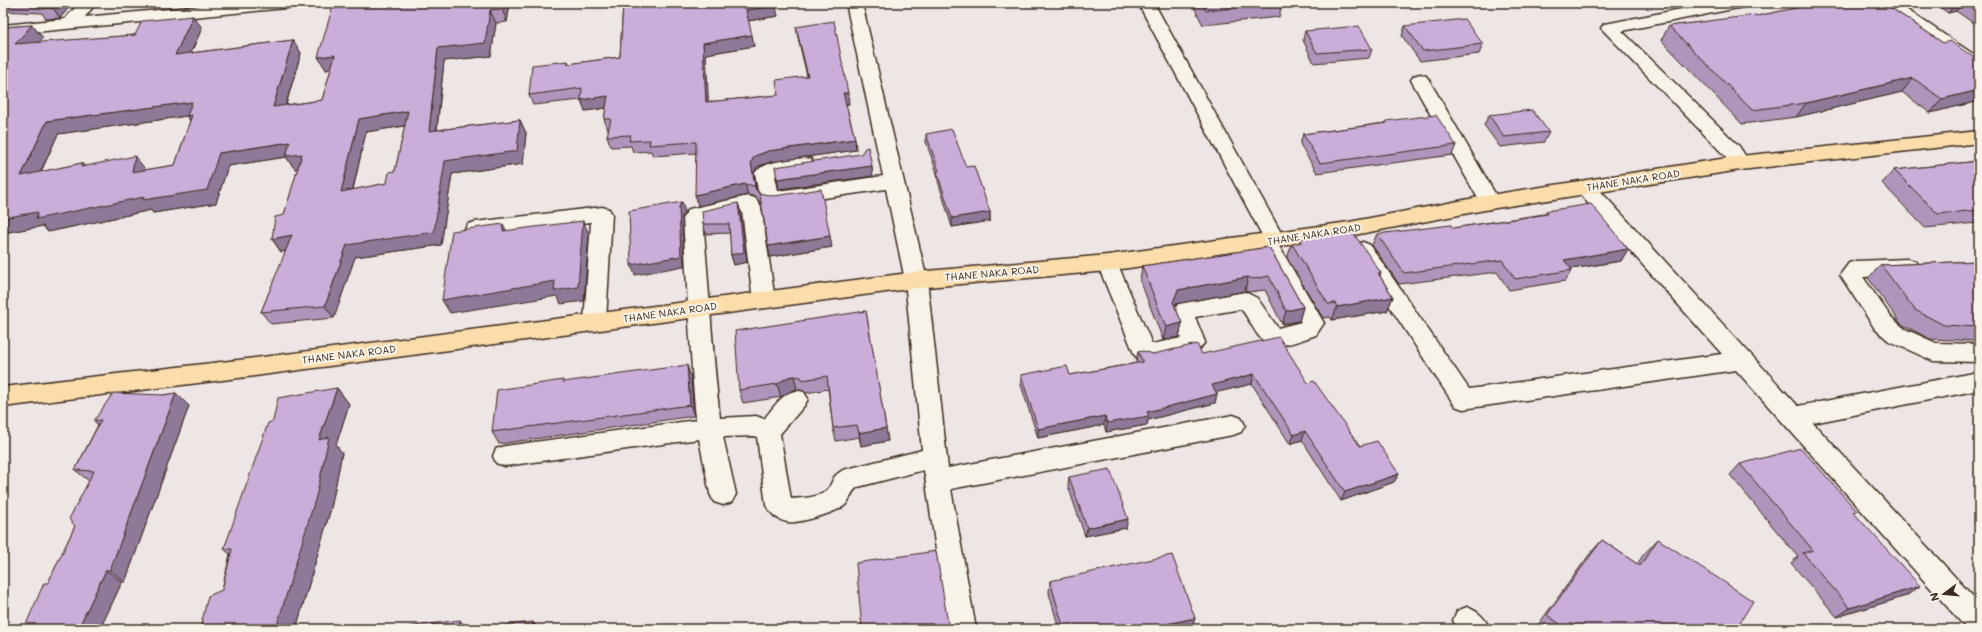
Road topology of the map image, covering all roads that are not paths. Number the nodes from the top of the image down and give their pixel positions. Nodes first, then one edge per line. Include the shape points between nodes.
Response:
1 (88, 3) edge
2 (286, 3) edge
3 (854, 3) edge
4 (1146, 3) edge
5 (1738, 3) edge
6 (1886, 3) edge
7 (71, 23) junction
8 (3, 30) edge
9 (1979, 66) edge
10 (1420, 80) dead end
11 (1979, 137) edge
12 (824, 161) edge
13 (1740, 163) junction
14 (894, 181) junction
15 (1586, 188) junction
16 (1490, 202) junction
17 (1349, 229) junction
18 (472, 230) edge
19 (1270, 240) junction
20 (1108, 263) junction
21 (1925, 266) edge
22 (916, 280) junction
23 (764, 300) junction
24 (700, 308) junction
25 (595, 322) junction
26 (1978, 354) edge
27 (1741, 360) junction
28 (1979, 381) edge
29 (3, 397) edge
30 (796, 399) dead end
31 (1792, 417) junction
32 (1233, 425) dead end
33 (709, 428) junction
34 (768, 431) junction
35 (505, 456) dead end
36 (935, 457) junction
37 (937, 481) junction
38 (723, 494) dead end
39 (1979, 623) edge
40 (962, 629) edge

1 - 7 street
2 - 7 street
3 - 14 street
4 - 19 street
5 - 13 street via 1610,28 1732,151
6 - 9 street
7 - 8 street
10 - 16 street
11 - 13 main road, THANE NAKA ROAD
12 - 14 street via 765,173 770,197
13 - 15 main road, THANE NAKA ROAD
14 - 22 street
15 - 16 main road, THANE NAKA ROAD
15 - 27 street
16 - 17 main road, THANE NAKA ROAD
17 - 19 main road, THANE NAKA ROAD
17 - 27 street via 1463,399
18 - 25 street via 602,214
19 - 20 main road, THANE NAKA ROAD
19 - 20 street via 1313,323 1308,329 1275,336 1269,333 1251,304 1245,300 1186,310 1183,315 1194,342 1151,353 1143,350
20 - 22 main road, THANE NAKA ROAD
21 - 26 street via 1856,269 1851,275 1883,323 1897,335 1933,352
22 - 23 main road, THANE NAKA ROAD
22 - 36 street
23 - 24 main road, THANE NAKA ROAD
23 - 24 street via 751,206 748,204 696,214 693,217
24 - 25 main road, THANE NAKA ROAD
24 - 33 street via 701,354
25 - 29 main road, THANE NAKA ROAD via 248,368
27 - 31 street
28 - 31 street
30 - 34 street
31 - 39 street
32 - 37 street
33 - 34 street via 756,426
33 - 35 street
33 - 38 street
34 - 36 street via 779,505 788,511 826,504 837,497 842,484 852,478
36 - 37 street
37 - 40 street

